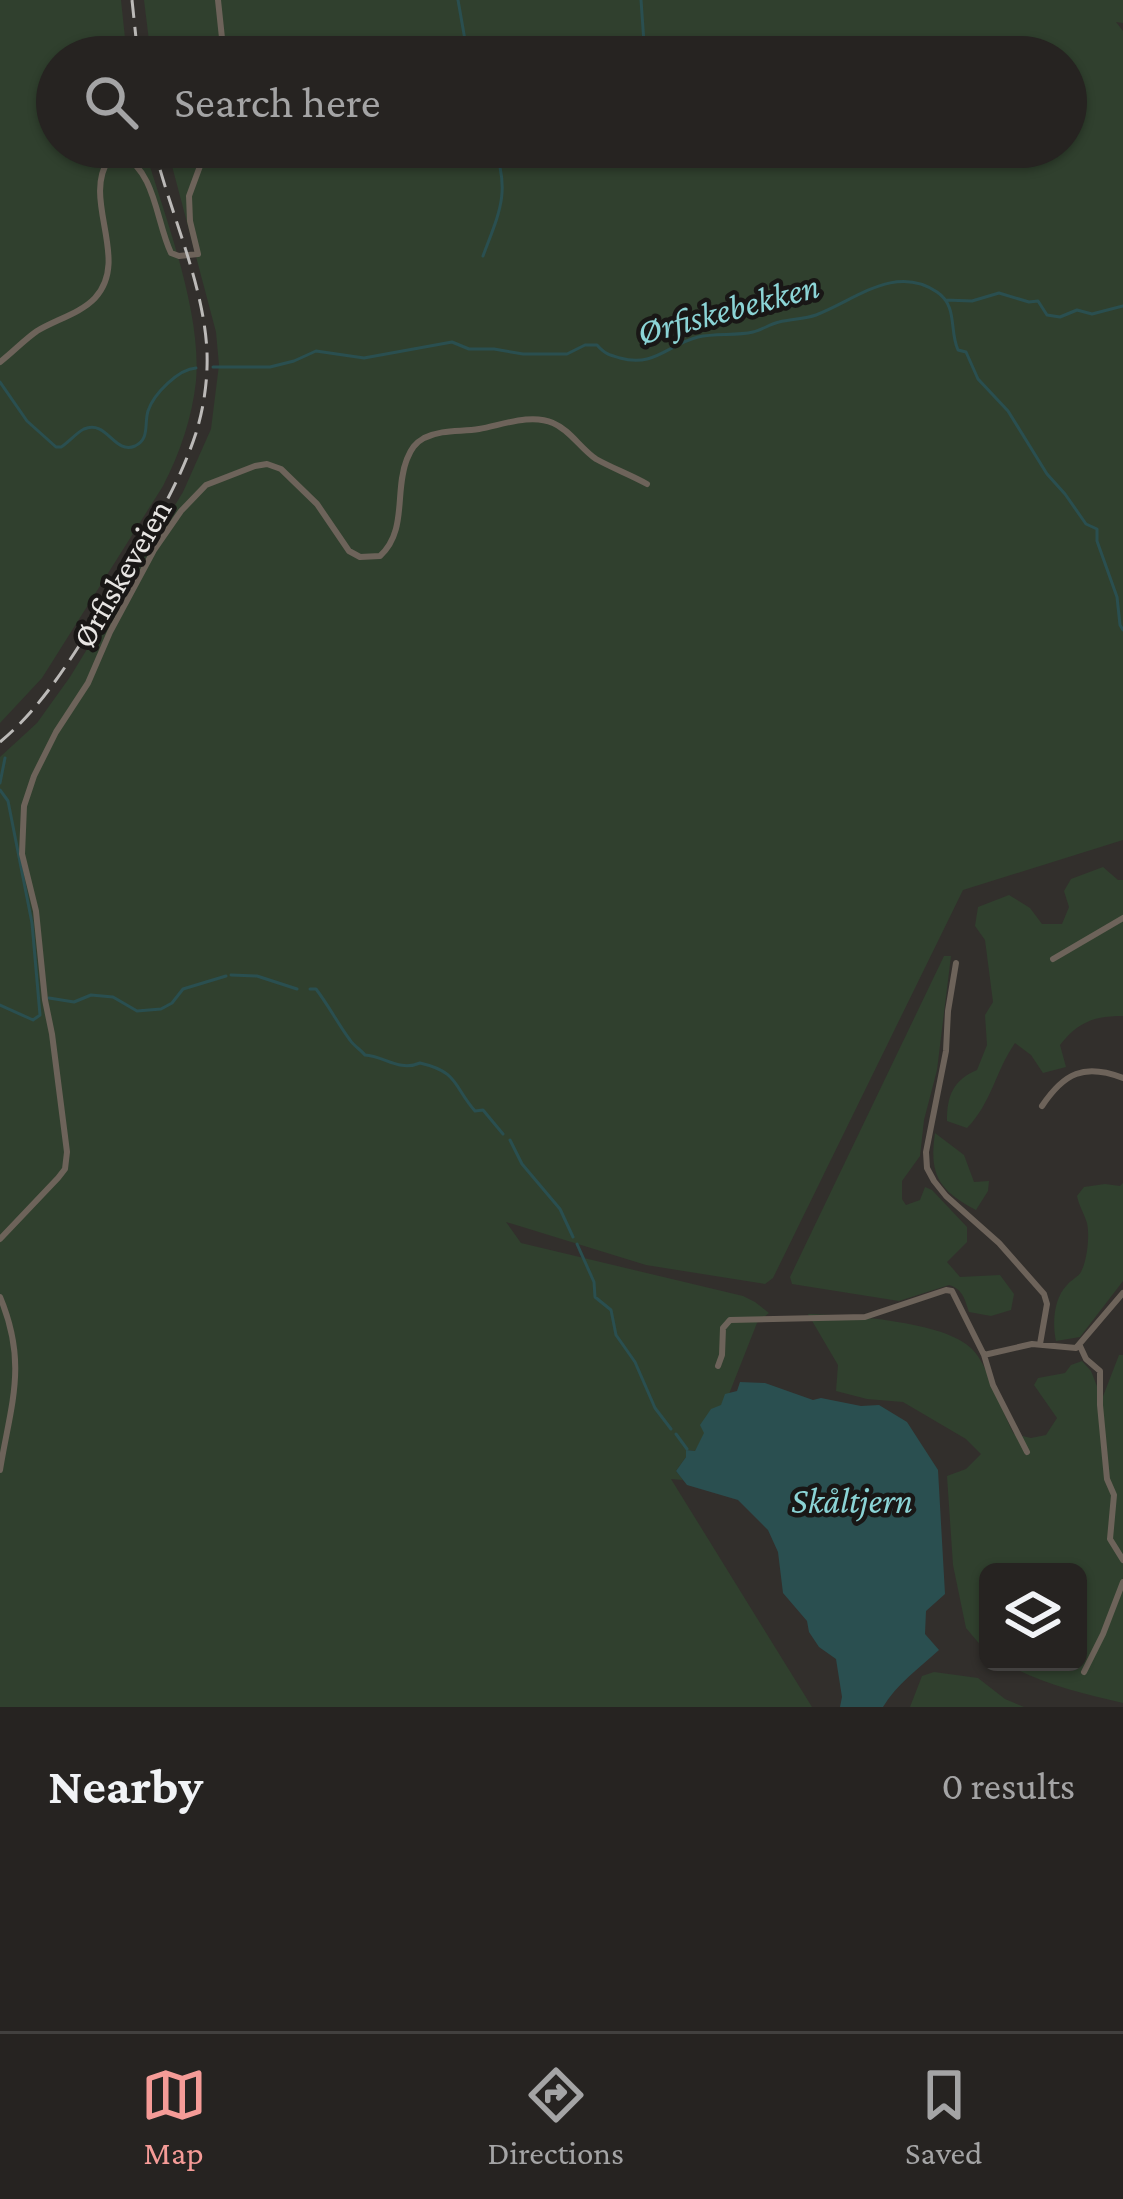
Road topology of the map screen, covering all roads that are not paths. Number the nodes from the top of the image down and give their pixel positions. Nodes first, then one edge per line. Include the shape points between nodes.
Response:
1 (218, 0) edge
2 (222, 36) edge
3 (104, 168) edge
4 (138, 168) edge
5 (200, 168) edge
6 (0, 362) edge
7 (647, 484) dead end
8 (1123, 918) edge
9 (1053, 959) dead end
10 (956, 963) dead end
11 (1123, 1078) edge
12 (1042, 1106) dead end
13 (0, 1239) edge
14 (1123, 1292) edge
15 (0, 1297) edge
16 (1040, 1344) junction
17 (1080, 1346) junction
18 (984, 1355) junction
19 (718, 1366) dead end
20 (1027, 1452) dead end
21 (0, 1470) edge
22 (1123, 1560) edge
23 (1123, 1582) edge
24 (1084, 1672) dead end

1 - 2 street
3 - 6 street via 99,188 109,258 99,295
4 - 5 street via 167,248 179,256 198,254 189,196
7 - 13 street, Ørfiskeveien via 600,461 553,422 434,434 413,446 391,546 373,557 349,551 281,469 255,466 196,493 154,550 24,806 22,854 67,1152 58,1178
8 - 9 street
10 - 16 street via 927,1168 1044,1294
11 - 12 street via 1101,1070 1071,1074
14 - 17 street
15 - 21 street via 17,1368
16 - 17 street
16 - 18 street
17 - 22 street via 1100,1371 1114,1495 1110,1539
18 - 19 street via 946,1290 866,1317 730,1320
18 - 20 street
23 - 24 street

